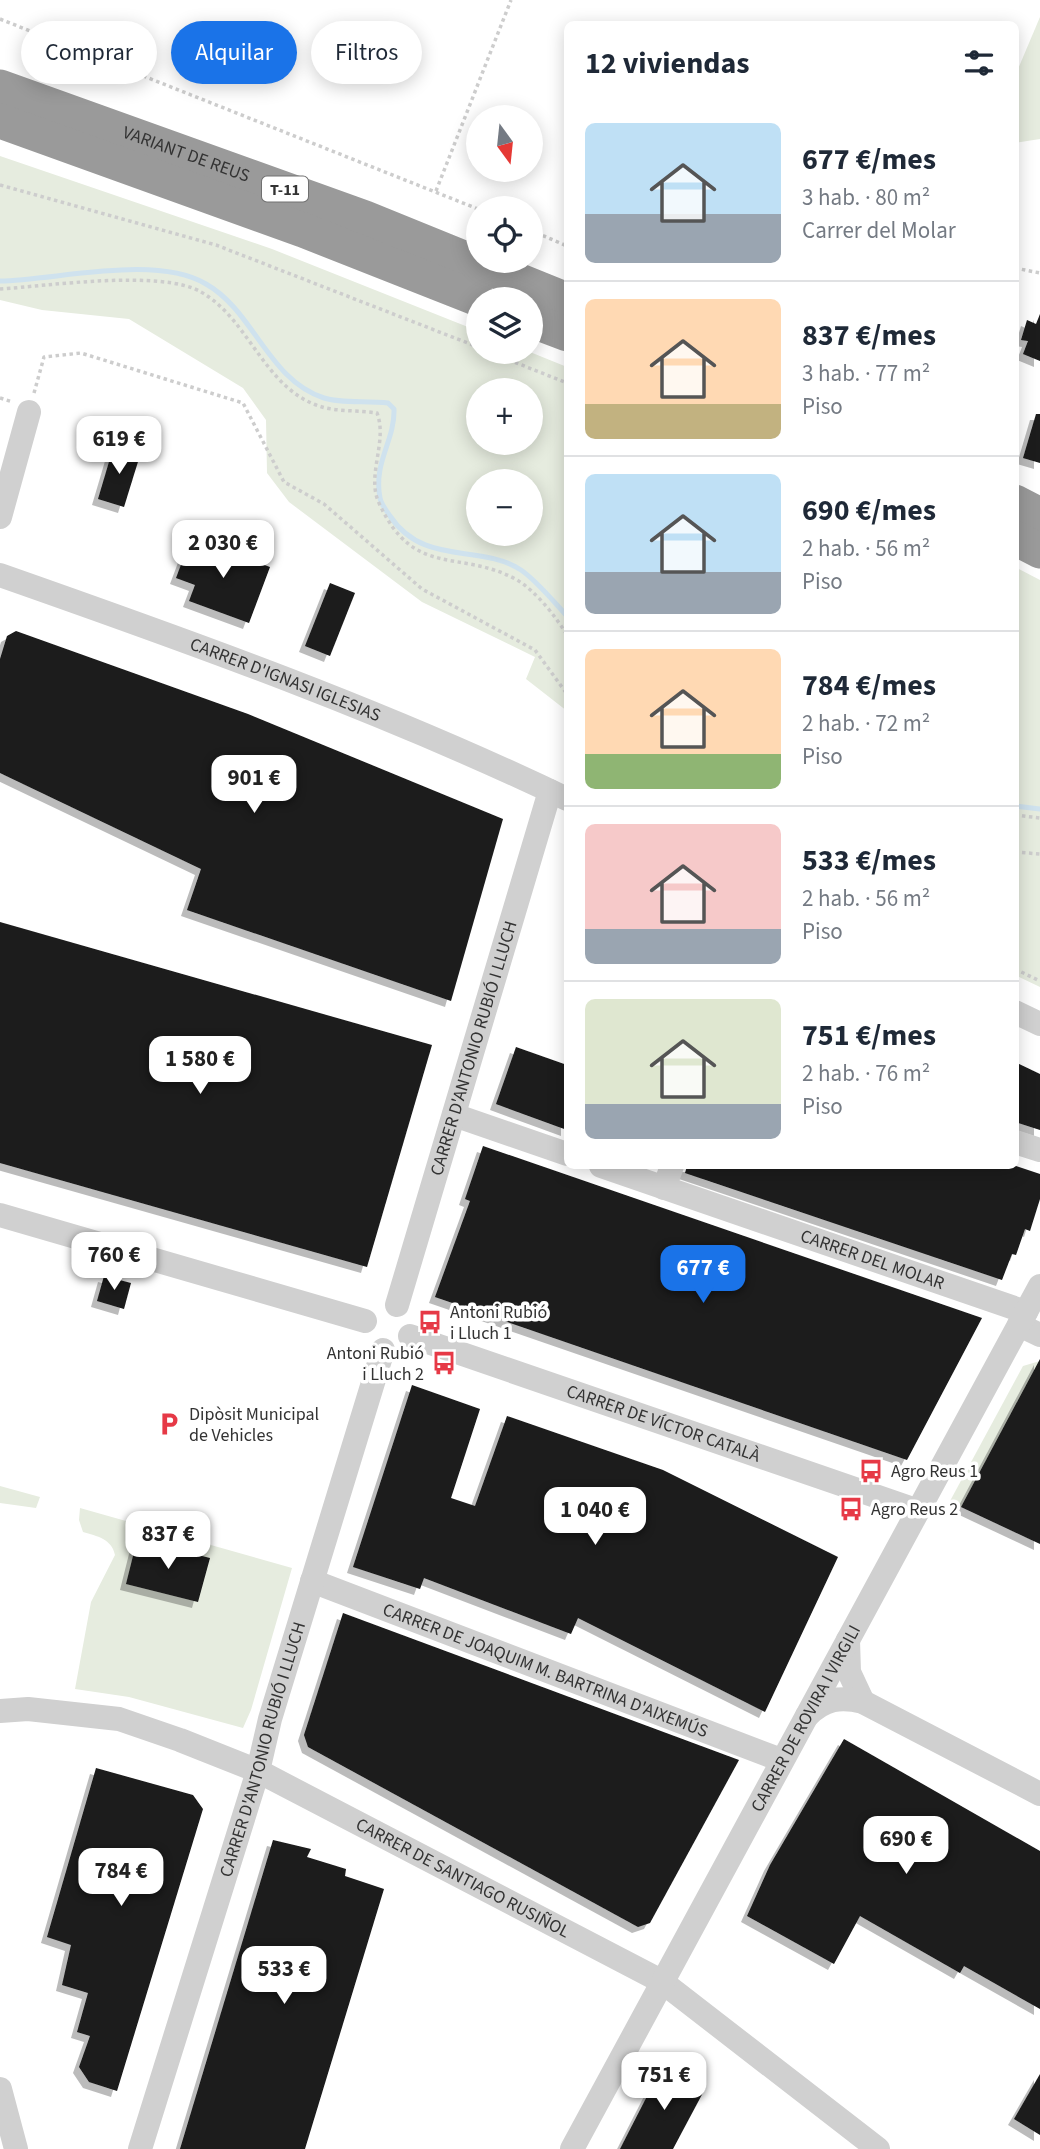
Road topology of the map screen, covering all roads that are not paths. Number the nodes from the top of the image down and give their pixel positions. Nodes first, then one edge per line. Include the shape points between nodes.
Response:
1 (0, 61) edge
2 (0, 87) edge
3 (0, 121) edge
4 (0, 139) edge
5 (365, 218) junction
6 (303, 230) junction
7 (466, 294) edge
8 (564, 299) edge
9 (543, 325) edge
10 (564, 333) edge
11 (29, 412) road end
12 (1019, 504) edge
13 (1040, 515) edge
14 (0, 517) edge
15 (1019, 540) edge
16 (1040, 551) edge
17 (0, 575) edge
18 (559, 795) edge
19 (1019, 1014) edge
20 (1040, 1024) edge
21 (454, 1115) junction
22 (1019, 1143) edge
23 (1040, 1150) edge
24 (564, 1153) edge
25 (619, 1169) edge
26 (668, 1177) edge
27 (0, 1215) edge
28 (1040, 1286) edge
29 (397, 1305) junction
30 (365, 1321) junction
31 (1028, 1324) edge
32 (410, 1336) junction
33 (383, 1350) junction
34 (916, 1510) junction
35 (312, 1581) junction
36 (848, 1636) junction
37 (863, 1702) junction
38 (0, 1711) edge
39 (799, 1727) junction
40 (781, 1760) junction
41 (258, 1771) junction
42 (1040, 1794) edge
43 (661, 1981) junction
44 (0, 2089) edge
45 (16, 2149) edge
46 (140, 2149) edge
47 (572, 2149) edge
48 (878, 2149) edge

1 - 5 highway via 249,158
2 - 5 highway, VARIANT DE REUS / T-11
3 - 6 highway, VARIANT DE REUS / T-11
4 - 6 highway via 110,176
5 - 8 highway, VARIANT DE REUS / T-11
6 - 7 highway, VARIANT DE REUS / T-11
9 - 10 highway
11 - 14 street
12 - 13 highway
15 - 16 highway
17 - 18 street, CARRER D'IGNASI IGLESIAS via 259,669
18 - 21 street, CARRER D'ANTONIO RUBIÓ I LLUCH
19 - 20 street
21 - 24 street
21 - 29 street, CARRER D'ANTONIO RUBIÓ I LLUCH
22 - 23 street
25 - 26 street, CARRER DEL MOLAR
26 - 31 street, CARRER DEL MOLAR
27 - 30 street
28 - 31 street, CARRER DE ROVIRA I VIRGILI
29 - 30 street via 379,1305
29 - 32 street via 410,1318
30 - 33 street via 368,1339
31 - 34 street, CARRER DE ROVIRA I VIRGILI
32 - 33 street via 400,1347
32 - 34 street, CARRER DE VÍCTOR CATALÀ
33 - 35 street, CARRER D'ANTONIO RUBIÓ I LLUCH
34 - 36 street, CARRER DE ROVIRA I VIRGILI
35 - 40 street, CARRER DE JOAQUIM M. BARTRINA D'AIXEMÚS
35 - 41 street, CARRER D'ANTONIO RUBIÓ I LLUCH
36 - 37 street via 849,1672
36 - 39 street, CARRER DE ROVIRA I VIRGILI
37 - 39 street via 833,1699 820,1705
37 - 42 street
38 - 41 street, CARRER DE SANTIAGO RUSIÑOL via 28,1709 119,1719
39 - 40 street, CARRER DE ROVIRA I VIRGILI
40 - 43 street, CARRER DE ROVIRA I VIRGILI
41 - 43 street, CARRER DE SANTIAGO RUSIÑOL
41 - 46 street, CARRER D'ANTONIO RUBIÓ I LLUCH
43 - 47 street, CARRER DE ROVIRA I VIRGILI
43 - 48 street, CARRER DE SANTIAGO RUSIÑOL
44 - 45 street

